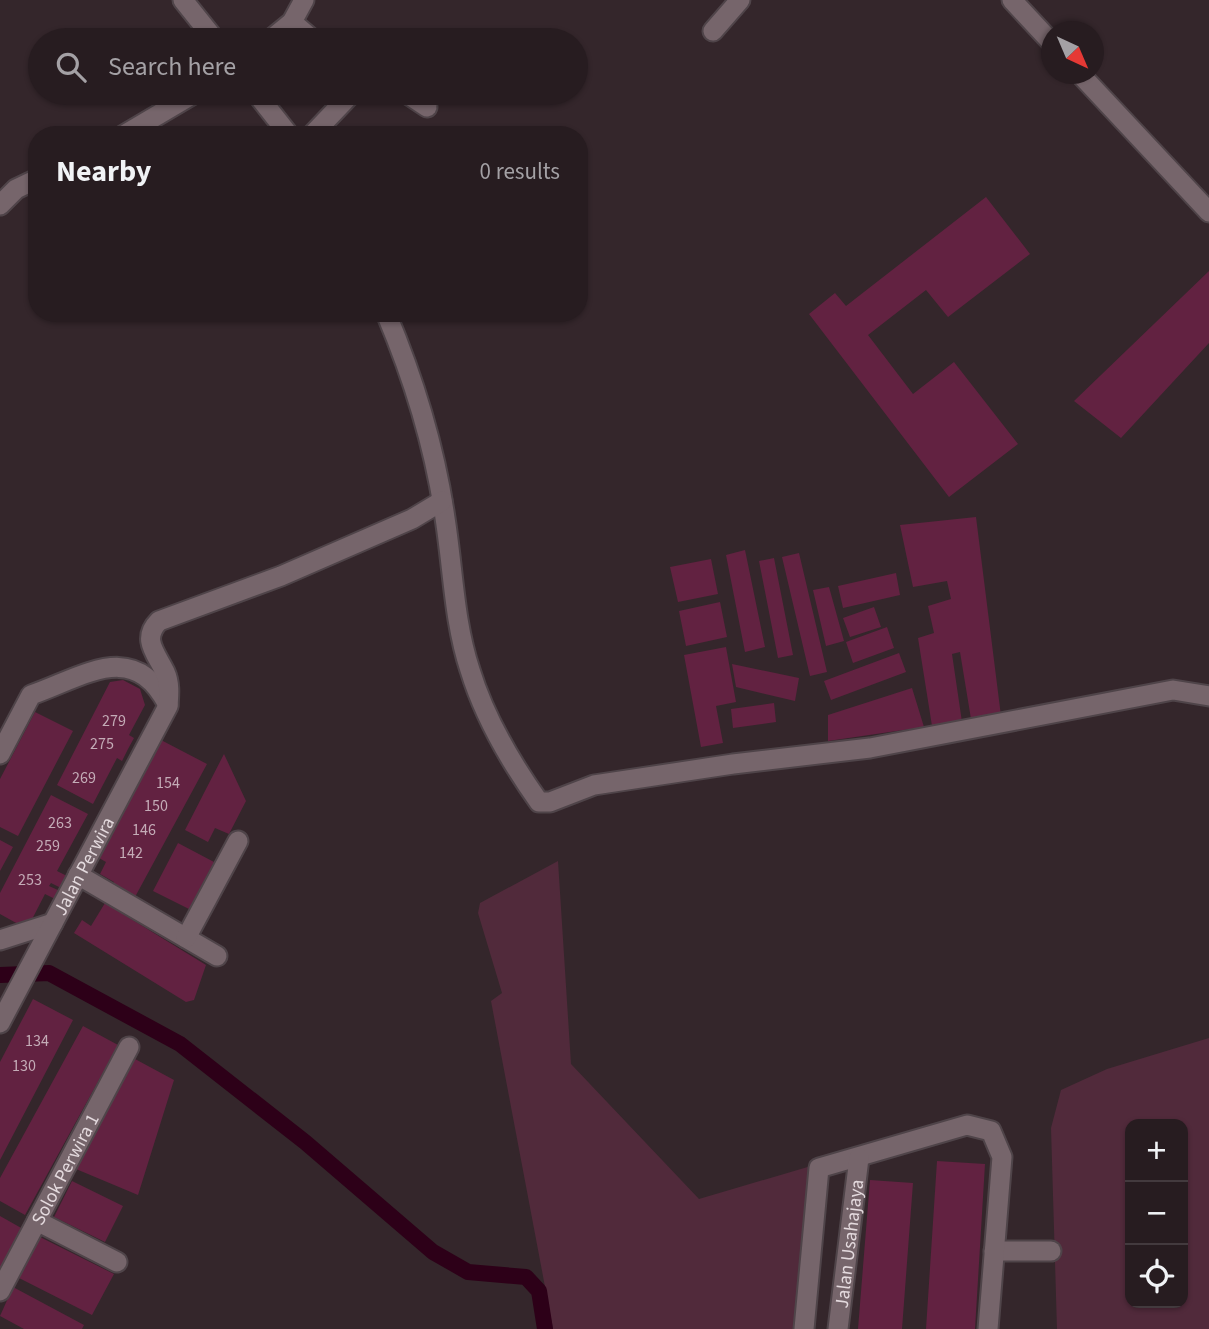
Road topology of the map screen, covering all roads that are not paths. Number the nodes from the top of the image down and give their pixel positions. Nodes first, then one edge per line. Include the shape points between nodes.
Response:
1 (183, 0) edge
2 (304, 0) edge
3 (740, 0) edge
4 (1012, 0) edge
5 (292, 22) junction
6 (205, 28) edge
7 (285, 28) edge
8 (299, 28) edge
9 (713, 31) dead end
10 (1041, 31) edge
11 (1089, 84) edge
12 (175, 105) edge
13 (265, 105) edge
14 (336, 105) edge
15 (423, 105) edge
16 (426, 107) dead end
17 (139, 126) edge
18 (282, 126) edge
19 (319, 126) edge
20 (28, 183) edge
21 (0, 205) edge
22 (1209, 212) edge
23 (390, 322) edge
24 (442, 501) junction
25 (1209, 696) edge
26 (168, 706) junction
27 (0, 754) edge
28 (238, 841) dead end
29 (78, 875) junction
30 (53, 923) junction
31 (186, 938) junction
32 (0, 940) edge
33 (218, 956) dead end
34 (0, 1023) edge
35 (129, 1046) dead end
36 (859, 1158) junction
37 (37, 1221) junction
38 (994, 1251) junction
39 (1051, 1251) dead end
40 (117, 1262) dead end
41 (0, 1291) edge
42 (804, 1329) edge
43 (838, 1329) edge
44 (988, 1329) edge

1 - 6 street
2 - 5 street
3 - 9 street
4 - 10 street
5 - 7 street
5 - 8 street
11 - 22 street
12 - 17 street
13 - 18 street
14 - 19 street
15 - 16 street
20 - 21 street
23 - 24 street
24 - 25 street via 469,670 486,710 539,802 594,785 870,748 1173,690
24 - 26 street via 412,519 281,576 159,621 149,635 167,680
26 - 27 street via 149,677 135,668 111,668 31,695
26 - 29 street, Jalan Perwira
28 - 31 street
29 - 30 street, Jalan Perwira
29 - 31 street
30 - 32 street
30 - 34 street, Jalan Perwira
31 - 33 street
35 - 37 street, Solok Perwira 1
36 - 38 street via 967,1125 990,1131 1002,1157
36 - 42 street via 819,1168
36 - 43 street, Jalan Usahajaya
37 - 40 street
37 - 41 street, Solok Perwira 1
38 - 39 street
38 - 44 street

